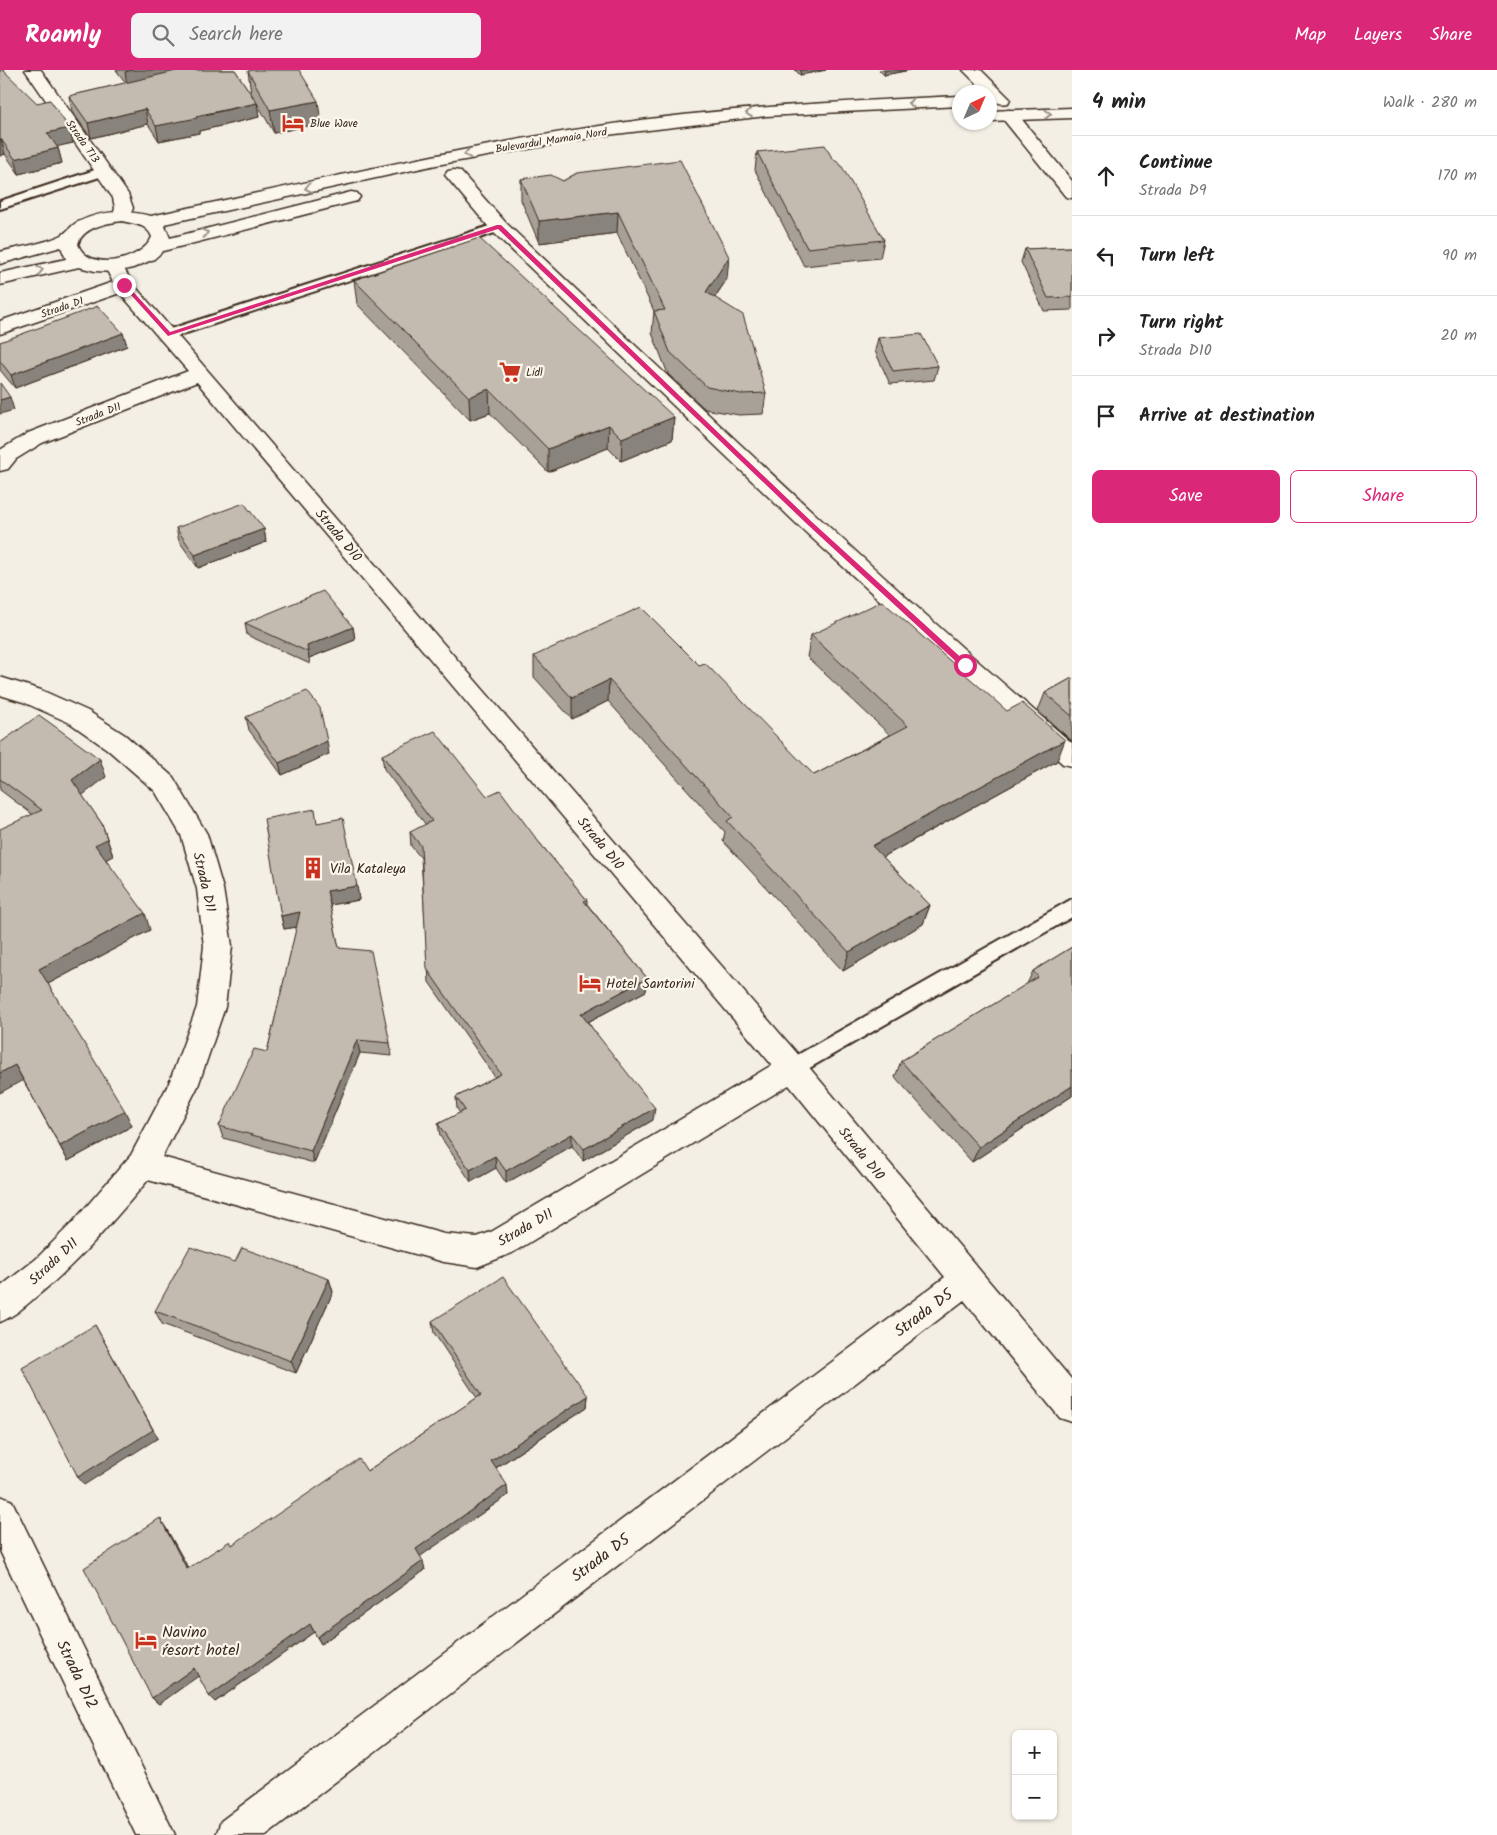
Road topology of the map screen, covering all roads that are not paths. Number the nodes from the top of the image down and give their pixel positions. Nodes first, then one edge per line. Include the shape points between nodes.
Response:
1 (33, 70) edge
2 (971, 70) edge
3 (1072, 97) edge
4 (1034, 98) dead end
5 (952, 101) edge
6 (76, 103) edge
7 (1004, 103) edge
8 (59, 107) junction
9 (1072, 113) edge
10 (952, 117) edge
11 (614, 146) dead end
12 (577, 152) dead end
13 (511, 164) dead end
14 (104, 171) junction
15 (473, 172) dead end
16 (454, 175) junction
17 (436, 179) dead end
18 (371, 193) dead end
19 (1072, 193) edge
20 (0, 205) edge
21 (122, 216) junction
22 (149, 222) junction
23 (499, 227) junction
24 (70, 239) junction
25 (158, 247) junction
26 (0, 258) edge
27 (81, 261) junction
28 (119, 276) junction
29 (0, 279) edge
30 (0, 328) edge
31 (168, 334) junction
32 (201, 373) junction
33 (0, 464) edge
34 (0, 686) edge
35 (1072, 757) edge
36 (1072, 907) edge
37 (792, 1068) junction
38 (142, 1166) junction
39 (966, 1280) junction
40 (0, 1307) edge
41 (1072, 1406) edge
42 (0, 1513) edge
43 (156, 1835) edge
44 (235, 1835) edge

1 - 8 street, Strada T13
2 - 7 street
3 - 4 street
5 -> 22 street, Bulevardul Mamaia Nord via 766,111 607,130 436,160
6 - 8 street
7 -> 9 street
7 - 19 street
8 - 14 street, Strada T13
10 - 11 street, Bulevardul Mamaia Nord via 776,127
12 - 13 street, Bulevardul Mamaia Nord
14 - 20 lane
14 - 21 street, Strada T13 via 122,198
15 - 16 street
16 - 17 street
16 - 23 street
25 -> 18 street
21 - 22 street
21 - 24 street via 90,223
22 - 25 street via 160,233
23 - 31 lane
23 - 35 street via 810,524
24 - 26 street
24 - 27 street via 69,247
25 - 28 street, Strada D1
27 - 28 street
29 -> 27 street
28 - 30 street, Strada D1
28 - 31 street, Strada D10
31 - 32 street, Strada D10
32 - 33 street, Strada D11 via 35,438 8,454
32 - 37 street, Strada D10
34 - 38 street, Strada D11 via 79,717 116,742 164,784 194,834 210,889 218,946 211,1007 183,1086
36 - 37 lane
37 - 38 street, Strada D11 via 501,1243 477,1252 444,1248
37 - 39 street, Strada D10
38 - 40 street, Strada D11 via 47,1269
39 - 41 street, Strada D10
39 - 44 street, Strada D5
42 - 43 street, Strada D12

